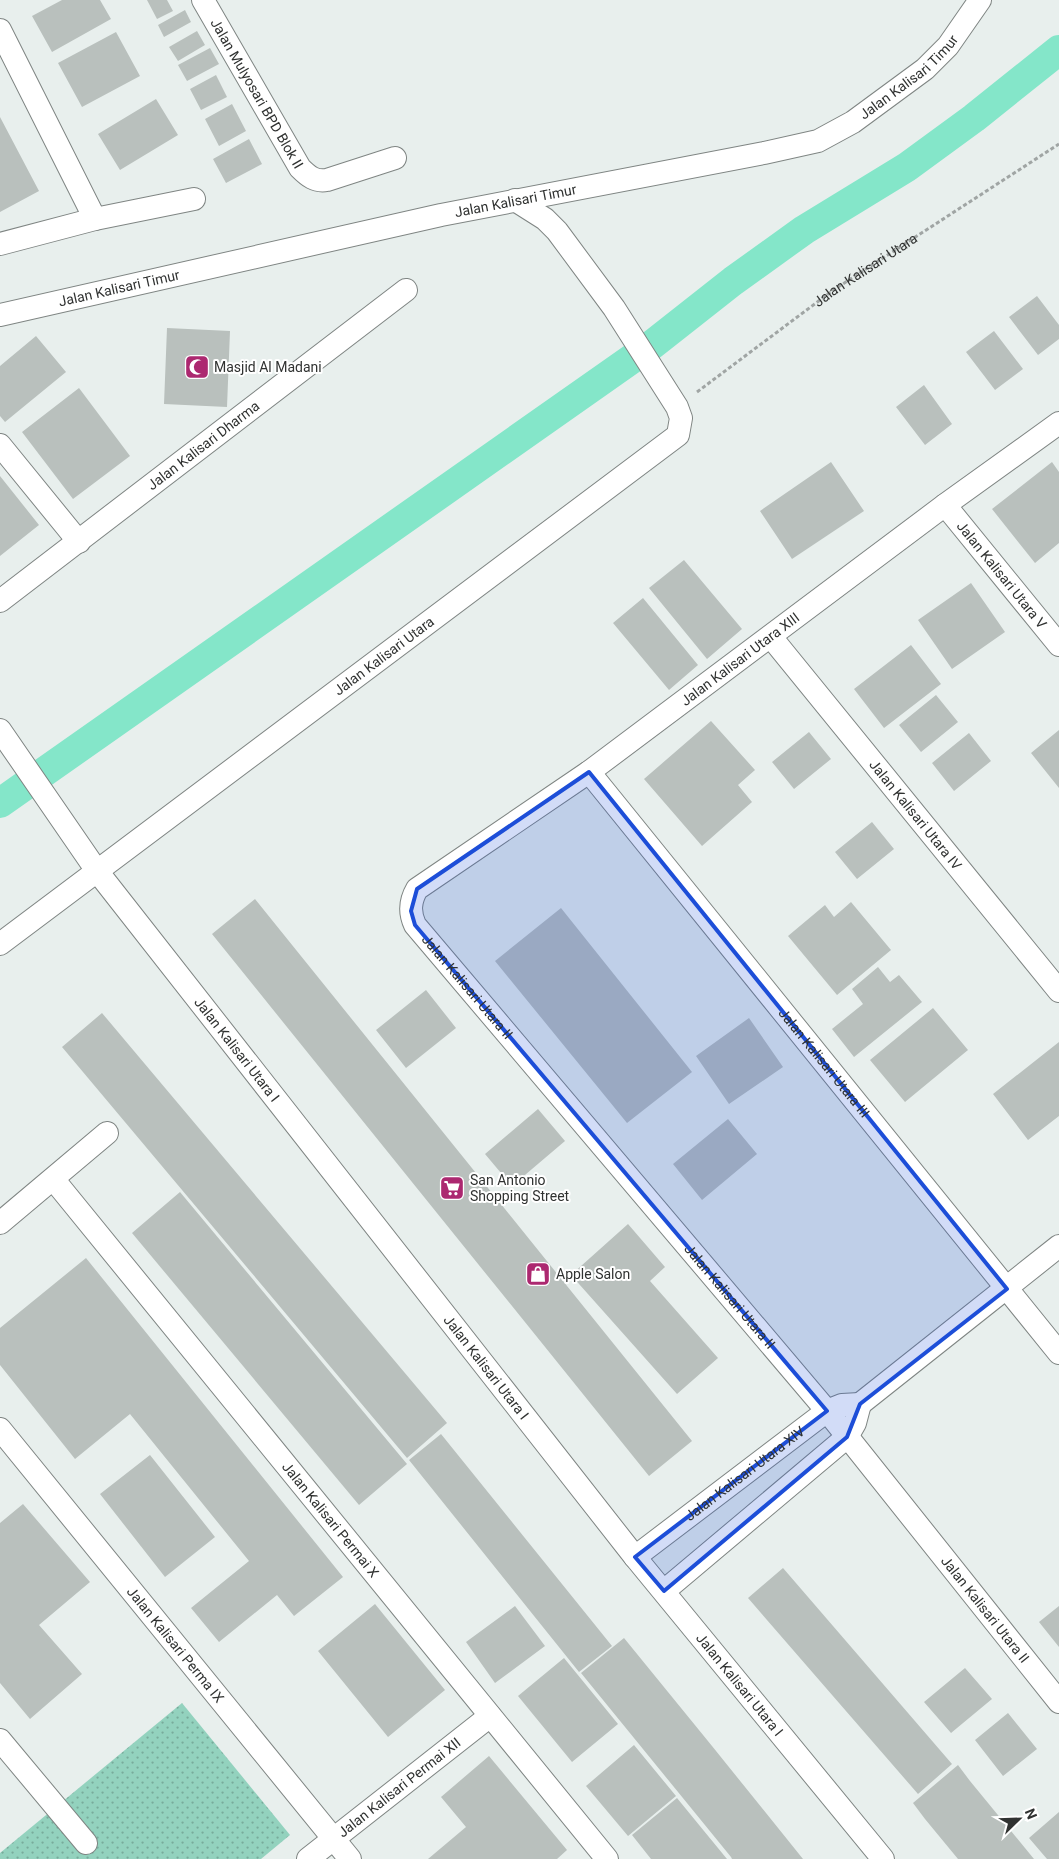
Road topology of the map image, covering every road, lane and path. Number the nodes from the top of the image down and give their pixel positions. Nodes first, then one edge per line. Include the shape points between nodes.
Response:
1 (203, 0) edge
2 (980, 0) edge
3 (0, 30) edge
4 (1059, 144) edge
5 (395, 158) dead end
6 (194, 199) dead end
7 (515, 200) junction
8 (95, 219) junction
9 (0, 244) edge
10 (406, 290) dead end
11 (0, 315) edge
12 (677, 407) junction
13 (1059, 423) edge
14 (0, 445) edge
15 (945, 505) junction
16 (79, 542) junction
17 (0, 601) edge
18 (771, 637) junction
19 (1059, 645) edge
20 (0, 730) edge
21 (589, 772) junction
22 (94, 865) junction
23 (417, 890) joint
24 (0, 944) edge
25 (1059, 991) edge
26 (107, 1133) dead end
27 (54, 1180) junction
28 (0, 1223) edge
29 (1059, 1246) edge
30 (1007, 1289) junction
31 (1059, 1353) edge
32 (860, 1404) junction
33 (827, 1411) junction
34 (0, 1429) edge
35 (847, 1437) junction
36 (635, 1557) junction
37 (664, 1591) junction
38 (1059, 1702) edge
39 (490, 1716) junction
40 (0, 1740) edge
41 (333, 1839) junction
42 (86, 1843) dead end
43 (308, 1859) edge
44 (350, 1859) edge
45 (606, 1859) edge
46 (882, 1859) edge

1 - 5 street, Jalan Mulyosari BPD Blok II via 300,168 309,177 327,180
2 - 7 street, Jalan Kalisari Timur via 948,46 925,69 853,122 818,140
3 - 8 street
4 - 12 path, Jalan Kalisari Utara via 832,291
6 - 8 street
7 - 11 street, Jalan Kalisari Timur
7 - 12 street via 545,219 557,231 614,308
8 - 9 street
10 - 16 street, Jalan Kalisari Dharma
12 - 22 street, Jalan Kalisari Utara via 682,418 681,427 671,441
13 - 15 street, Jalan Kalisari Utara XIII
14 - 16 street
15 - 18 street, Jalan Kalisari Utara XIII
15 - 19 street, Jalan Kalisari Utara V
16 - 17 street, Jalan Kalisari Dharma
18 - 21 street, Jalan Kalisari Utara XIII
18 - 25 street, Jalan Kalisari Utara IV
20 - 22 street, Jalan Kalisari Utara I
21 - 23 street, Jalan Kalisari Utara XIII
21 - 30 street, Jalan Kalisari Utara III
22 - 24 street, Jalan Kalisari Utara
22 - 36 street, Jalan Kalisari Utara I
23 - 33 street, Jalan Kalisari Utara II via 412,898 411,911 415,924
26 - 27 street
27 - 28 street
27 - 39 street, Jalan Kalisari Permai X
29 - 30 street
30 - 31 street, Jalan Kalisari Utara III
30 - 32 street
32 - 33 street, Jalan Kalisari Utara XIV via 842,1404
32 - 35 street via 855,1424
33 - 35 street, Jalan Kalisari Utara II
33 - 36 street, Jalan Kalisari Utara XIV
34 - 41 street, Jalan Kalisari Perma IX
35 - 37 street
35 - 38 street, Jalan Kalisari Utara II
36 - 37 street, Jalan Kalisari Utara I
37 - 46 street, Jalan Kalisari Utara I
39 - 41 street, Jalan Kalisari Permai XII
39 - 45 street, Jalan Kalisari Permai X
40 - 42 street
41 - 43 street, Jalan Kalisari Permai XII
41 - 44 street, Jalan Kalisari Perma IX

